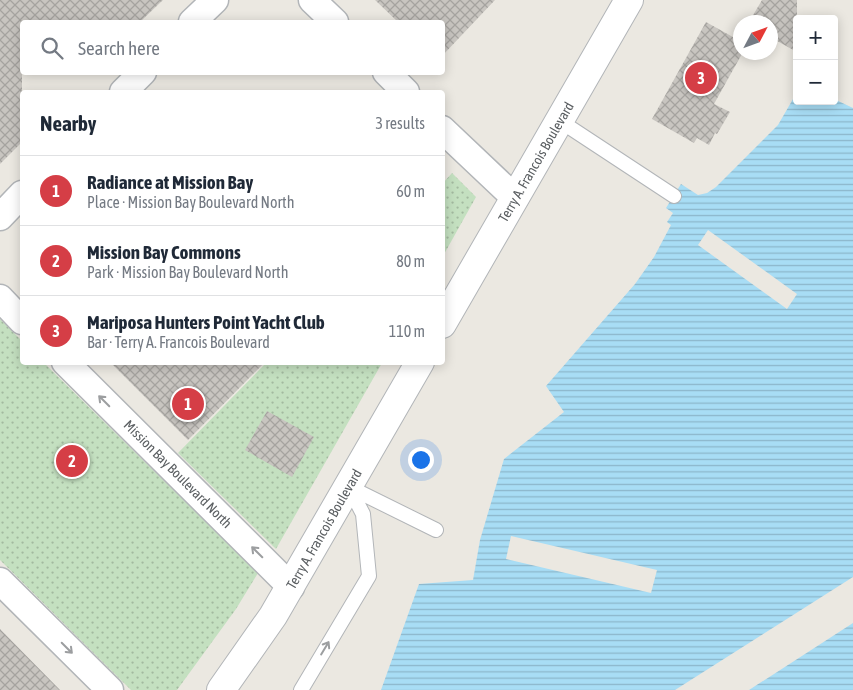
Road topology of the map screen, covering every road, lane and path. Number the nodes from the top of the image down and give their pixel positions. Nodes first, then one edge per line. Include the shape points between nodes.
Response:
1 (214, 0) edge
2 (312, 0) edge
3 (629, 0) edge
4 (194, 20) edge
5 (333, 20) edge
6 (140, 75) edge
7 (389, 75) edge
8 (125, 90) edge
9 (404, 90) edge
10 (560, 121) junction
11 (445, 132) edge
12 (20, 196) edge
13 (674, 196) dead end
14 (515, 198) junction
15 (0, 217) edge
16 (0, 298) edge
17 (20, 319) edge
18 (445, 319) edge
19 (68, 365) edge
20 (418, 365) edge
21 (348, 487) junction
22 (436, 530) dead end
23 (0, 581) edge
24 (291, 587) junction
25 (110, 690) edge
26 (221, 690) edge
27 (301, 690) edge

1 - 4 street
2 - 5 street
3 - 10 street, Terry A. Francois Boulevard
6 - 8 street
7 - 9 street
10 - 13 lane
10 - 14 street, Terry A. Francois Boulevard
11 - 14 street
12 - 15 street
14 - 18 street, Terry A. Francois Boulevard
16 - 17 street
24 -> 19 street, Mission Bay Boulevard North
20 - 21 street, Terry A. Francois Boulevard
21 - 22 lane
21 - 24 street, Terry A. Francois Boulevard
27 -> 21 lane via 369,576 363,514
23 -> 25 street
24 - 26 street, Terry A. Francois Boulevard

